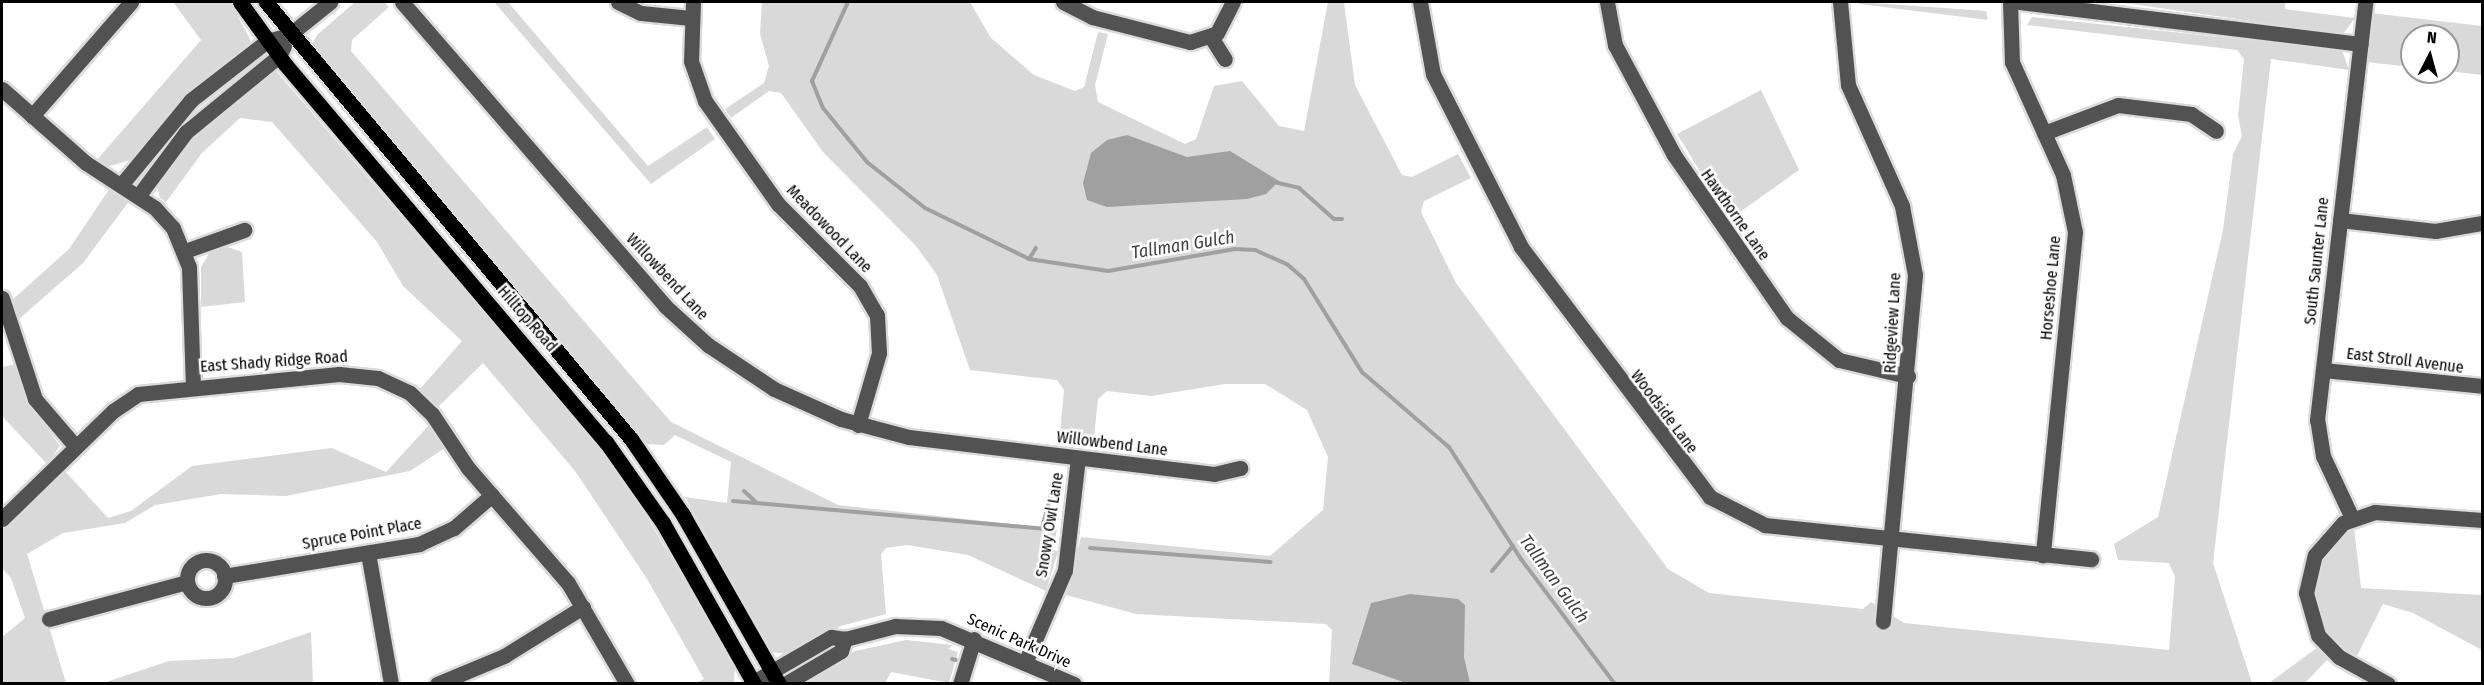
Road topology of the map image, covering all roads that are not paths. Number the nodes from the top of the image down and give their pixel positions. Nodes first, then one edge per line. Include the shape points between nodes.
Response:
1 (130, 2) edge
2 (240, 2) edge
3 (266, 2) edge
4 (330, 2) edge
5 (402, 2) edge
6 (618, 2) edge
7 (693, 2) edge
8 (1063, 2) edge
9 (1233, 2) edge
10 (1420, 2) edge
11 (1607, 2) edge
12 (1840, 2) edge
13 (2010, 2) edge
14 (2019, 2) edge
15 (2365, 2) edge
16 (691, 18) junction
17 (289, 35) junction
18 (1211, 37) junction
19 (267, 41) junction
20 (2360, 44) junction
21 (279, 56) junction
22 (1225, 59) dead end
23 (2, 89) edge
24 (32, 116) junction
25 (2216, 131) dead end
26 (2044, 133) junction
27 (121, 185) junction
28 (139, 195) junction
29 (2340, 220) junction
30 (2482, 223) edge
31 (244, 230) dead end
32 (184, 251) junction
33 (2, 298) edge
34 (2323, 370) junction
35 (1908, 376) junction
36 (193, 386) junction
37 (2482, 386) edge
38 (858, 425) junction
39 (76, 447) junction
40 (1078, 458) junction
41 (1240, 468) dead end
42 (492, 495) junction
43 (2352, 518) junction
44 (2, 519) edge
45 (2482, 520) edge
46 (1891, 539) junction
47 (368, 553) junction
48 (2043, 555) junction
49 (2091, 559) dead end
50 (224, 576) junction
51 (187, 582) junction
52 (583, 607) junction
53 (49, 619) dead end
54 (1882, 622) dead end
55 (845, 639) junction
56 (974, 639) junction
57 (1024, 663) junction
58 (775, 677) edge
59 (752, 683) edge
60 (391, 684) edge
61 (437, 684) edge
62 (627, 684) edge
63 (784, 684) edge
64 (960, 684) edge
65 (1074, 684) edge
66 (2388, 684) edge

1 - 24 street
2 - 19 main road, Hilltop Road
3 - 17 main road, Hilltop Road
4 - 17 street
5 - 38 street, Willowbend Lane via 678,319 774,389
6 - 16 street via 641,13
7 - 16 street, Meadowood Lane
8 - 18 street via 1092,17 1164,36 1190,42
9 - 18 street via 1223,27
10 - 46 street, Woodside Lane via 1433,74 1521,247 1692,479 1724,507 1757,523
11 - 35 street, Hawthorne Lane via 1615,45 1678,164 1787,318 1839,360
12 - 35 street, Ridgeview Lane via 1848,85 1899,196 1911,240 1916,292
13 - 26 street, Horseshoe Lane via 2012,62
14 - 20 street
15 - 20 street, South Saunter Lane
16 - 38 street, Meadowood Lane via 694,75 716,119 778,204 860,286 875,308 879,353
17 - 19 street
17 - 21 street
17 - 58 main road, Hilltop Road via 631,439 686,521
18 - 22 street
19 - 21 main road, Hilltop Road
19 - 27 street via 178,112
20 - 29 street, South Saunter Lane
21 - 28 street via 189,129
21 - 59 main road, Hilltop Road via 606,442 663,523
23 - 24 street
24 - 27 street
25 - 26 street via 2191,114 2118,105
26 - 48 street, Horseshoe Lane via 2066,183 2075,241
27 - 28 street
28 - 32 street via 168,221
29 - 30 street via 2435,231
29 - 34 street, South Saunter Lane
31 - 32 street
32 - 36 street
33 - 39 street via 35,399
34 - 37 street, East Stroll Avenue
34 - 43 street, South Saunter Lane via 2320,446
35 - 46 street, Ridgeview Lane
36 - 39 street, East Shady Ridge Road via 130,398
36 - 42 street, East Shady Ridge Road via 344,374 382,379 427,408
38 - 40 street, Willowbend Lane via 927,440
39 - 44 street, East Shady Ridge Road
40 - 41 street, Willowbend Lane via 1214,474
40 - 57 street, Snowy Owl Lane via 1063,577
42 - 47 street, Spruce Point Place via 436,538
42 - 52 street, East Shady Ridge Road via 545,554
43 - 45 street via 2391,511
43 - 66 street via 2315,555 2307,603 2313,624 2332,651
46 - 48 street, Woodside Lane
46 - 54 street, Ridgeview Lane
47 - 50 street, Spruce Point Place
47 - 60 street
48 - 49 street, Woodside Lane
50 - 51 street via 216,564 203,561 190,569
50 - 51 street via 222,589 211,597 194,594
51 - 53 street
52 - 61 street via 504,656
52 - 62 street, East Shady Ridge Road
55 - 56 street, Scenic Park Drive via 911,625
55 - 58 street, Scenic Park Drive via 831,637
55 - 63 street via 841,651
56 - 57 street, Scenic Park Drive
56 - 64 street
57 - 65 street, Scenic Park Drive
58 - 59 street

